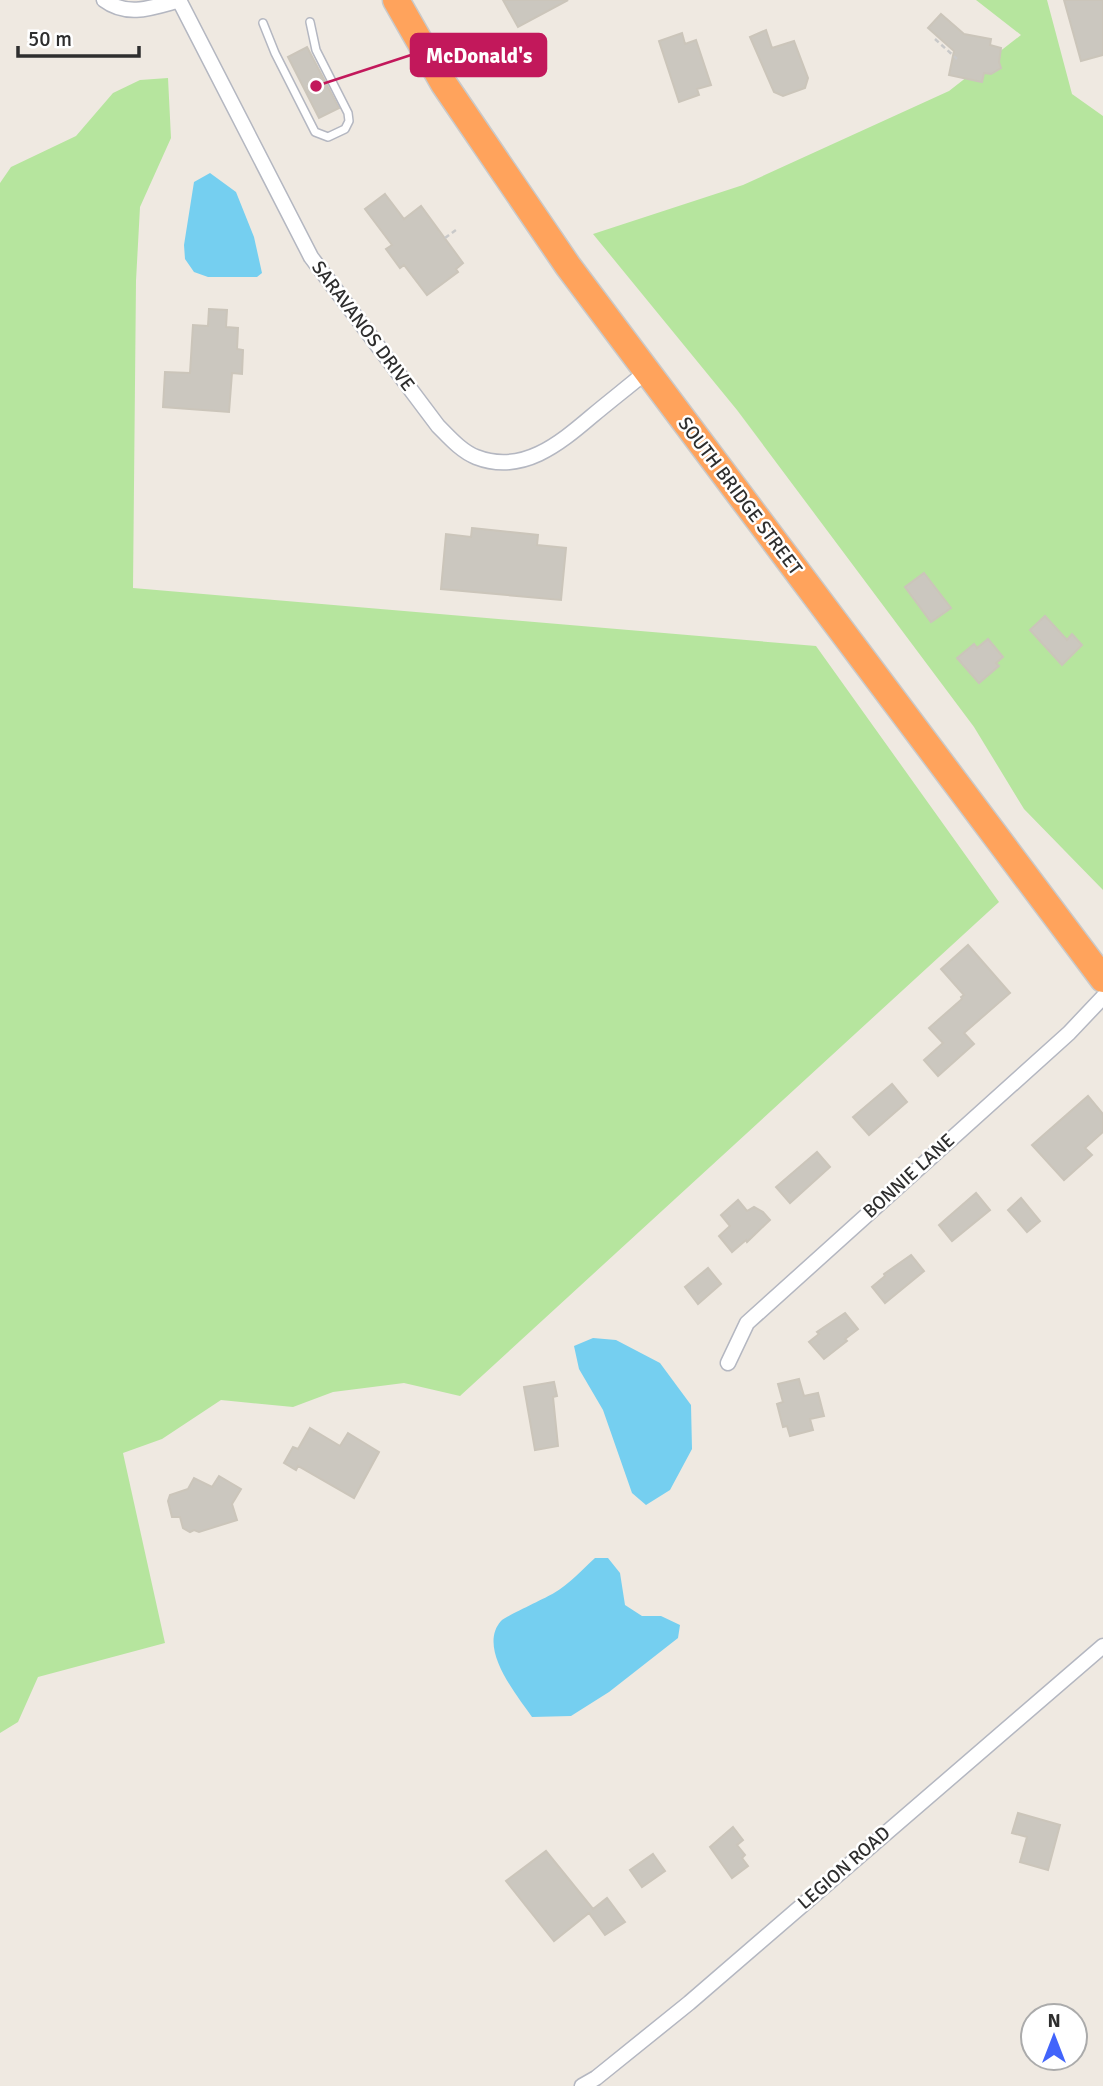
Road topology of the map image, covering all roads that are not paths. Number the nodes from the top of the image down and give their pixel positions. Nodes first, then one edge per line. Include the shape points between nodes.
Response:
1 (104, 0) edge
2 (180, 0) edge
3 (396, 0) edge
4 (310, 22) dead end
5 (263, 23) dead end
6 (646, 372) junction
7 (1103, 979) edge
8 (1103, 997) edge
9 (728, 1363) dead end
10 (1103, 1646) edge
11 (582, 2086) edge

1 - 2 street via 113,7 138,11
2 - 6 street, SARAVANOS DRIVE via 311,257 439,426 463,449 476,457 506,462 536,456 557,445
3 - 6 highway, SOUTH BRIDGE STREET via 466,118
4 - 5 lane via 316,50 348,113 345,129 328,137 316,132
6 - 7 highway, SOUTH BRIDGE STREET
8 - 9 street, BONNIE LANE via 1069,1033 747,1323
10 - 11 street, LEGION ROAD via 689,2003

